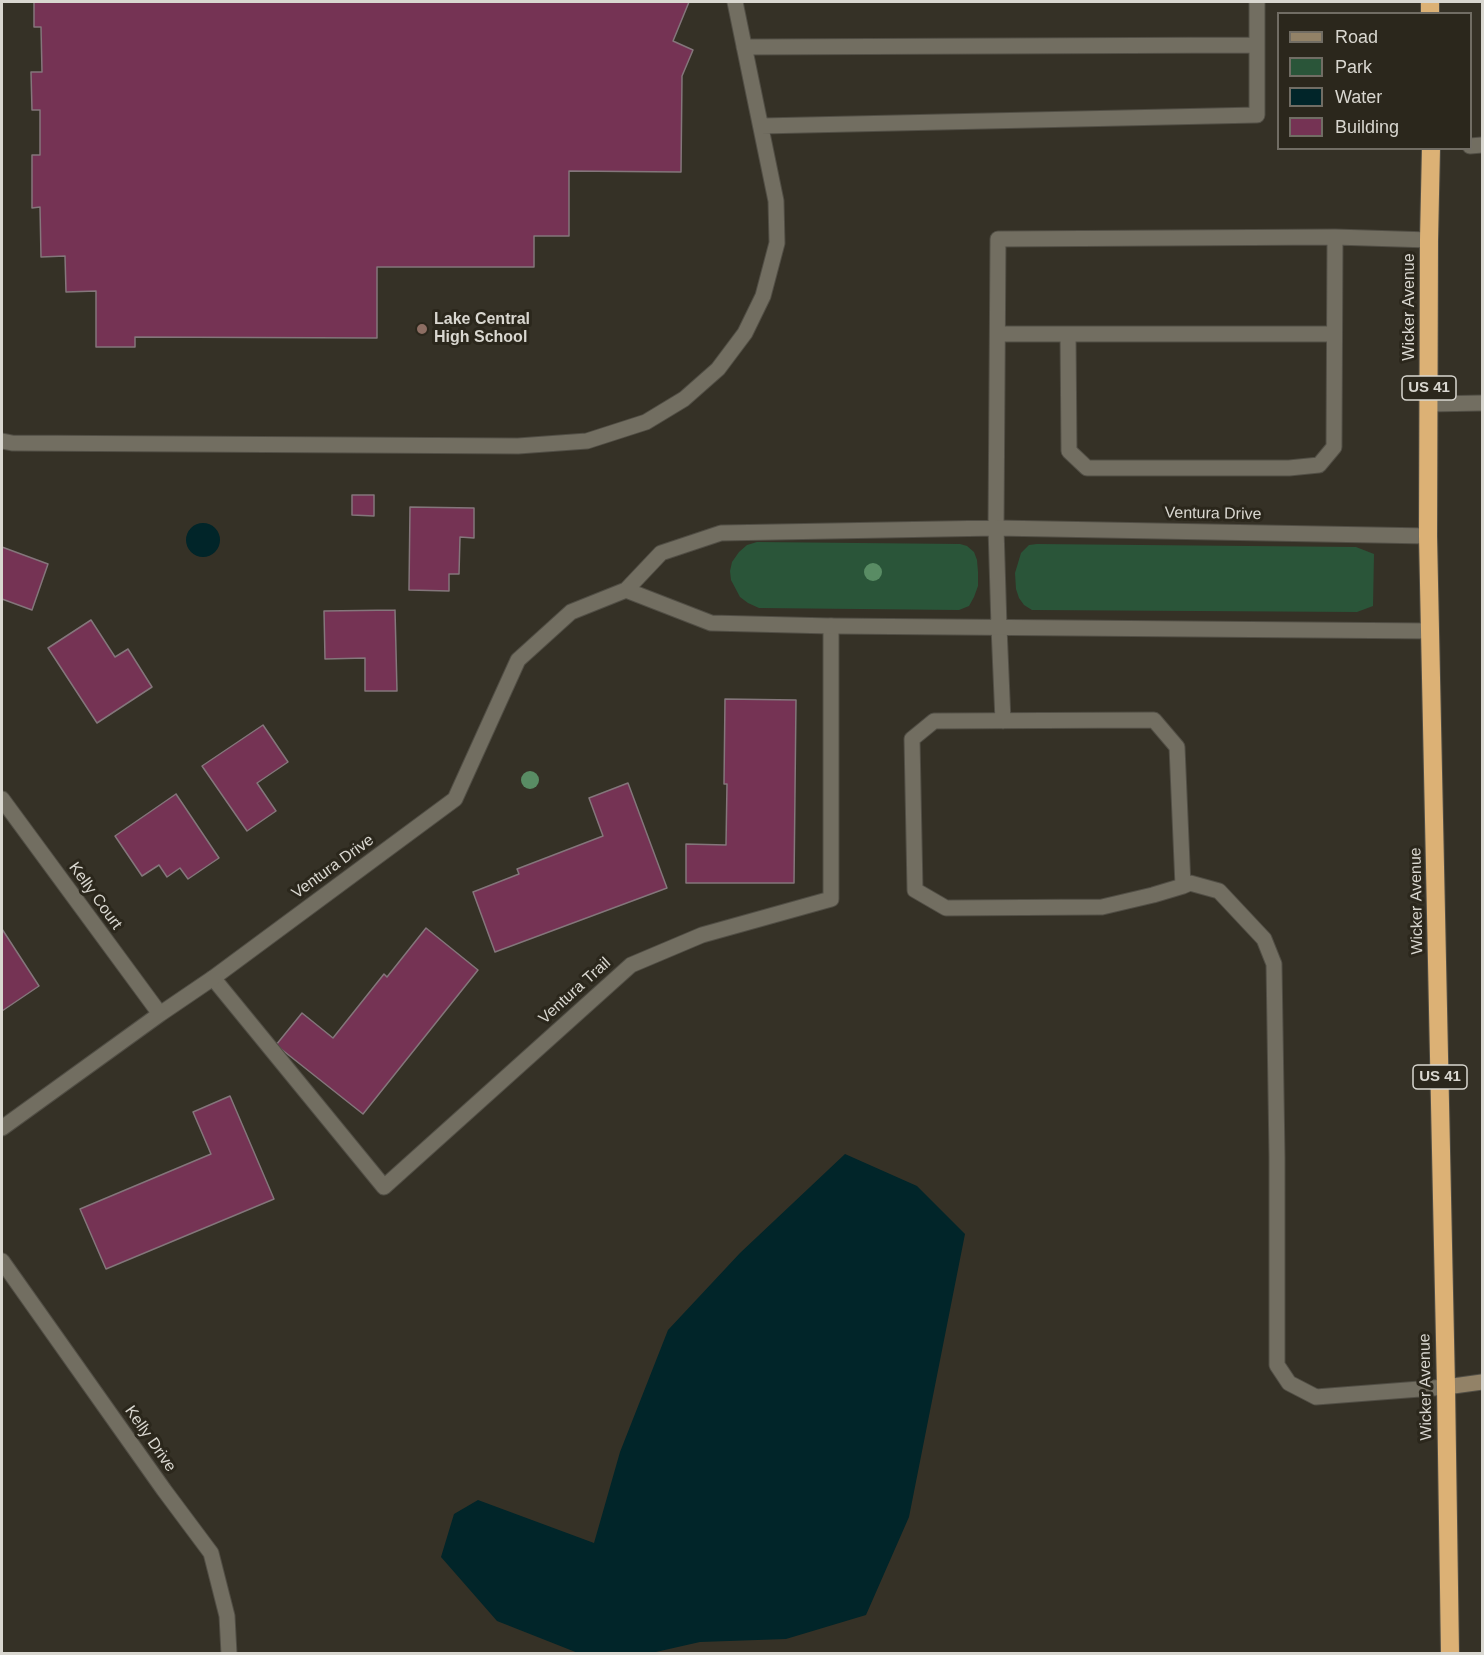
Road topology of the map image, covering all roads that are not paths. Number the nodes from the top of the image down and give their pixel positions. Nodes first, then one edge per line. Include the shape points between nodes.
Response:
1 (735, 2) edge
2 (1257, 2) edge
3 (1257, 45) junction
4 (744, 47) junction
5 (761, 126) junction
6 (1431, 150) edge
7 (1335, 237) junction
8 (1429, 240) junction
9 (998, 334) junction
10 (1068, 334) junction
11 (1334, 334) junction
12 (1482, 403) edge
13 (1429, 404) junction
14 (2, 441) edge
15 (996, 528) junction
16 (1428, 536) junction
17 (626, 590) junction
18 (831, 626) junction
19 (999, 627) junction
20 (1431, 631) junction
21 (1003, 721) junction
22 (2, 799) edge
23 (1183, 886) junction
24 (213, 978) junction
25 (160, 1014) junction
26 (2, 1128) edge
27 (2, 1261) edge
28 (1482, 1382) edge
29 (1446, 1387) junction
30 (229, 1653) edge
31 (1450, 1653) edge

1 - 4 street
2 - 3 street
3 - 4 street
3 - 5 street via 1257,115
4 - 5 street
5 - 14 street via 776,201 777,243 763,296 745,333 718,369 684,399 646,422 587,441 518,446
6 - 8 highway, Wicker Avenue / US 41
7 - 8 street
7 - 9 street via 998,239
7 - 11 street
8 - 13 highway, Wicker Avenue / US 41
9 - 10 street
9 - 15 street
10 - 11 street
10 - 11 street via 1069,451 1086,468 1288,468 1318,465 1334,447
12 - 13 street
13 - 16 highway, Wicker Avenue / US 41
15 - 16 street, Ventura Drive
15 - 17 street, Ventura Drive via 721,532 661,553
15 - 19 street
16 - 20 highway, Wicker Avenue / US 41
17 - 18 street via 711,622
17 - 24 street, Ventura Drive via 571,612 518,660 455,799
18 - 19 street
18 - 24 street, Ventura Trail via 831,899 702,935 631,965 384,1187
19 - 20 street
19 - 21 street
20 - 29 highway, Wicker Avenue / US 41
21 - 23 street via 1154,720 1177,747
21 - 23 street via 934,721 912,739 915,890 946,908 1102,907
22 - 25 street, Kelly Court
23 - 29 street via 1219,891 1264,939 1274,964 1278,1365 1289,1383 1316,1397
24 - 25 street, Ventura Drive
25 - 26 street, Ventura Drive
27 - 30 street, Kelly Drive via 210,1553 227,1616
28 - 29 street
29 - 31 highway, Wicker Avenue / US 41

